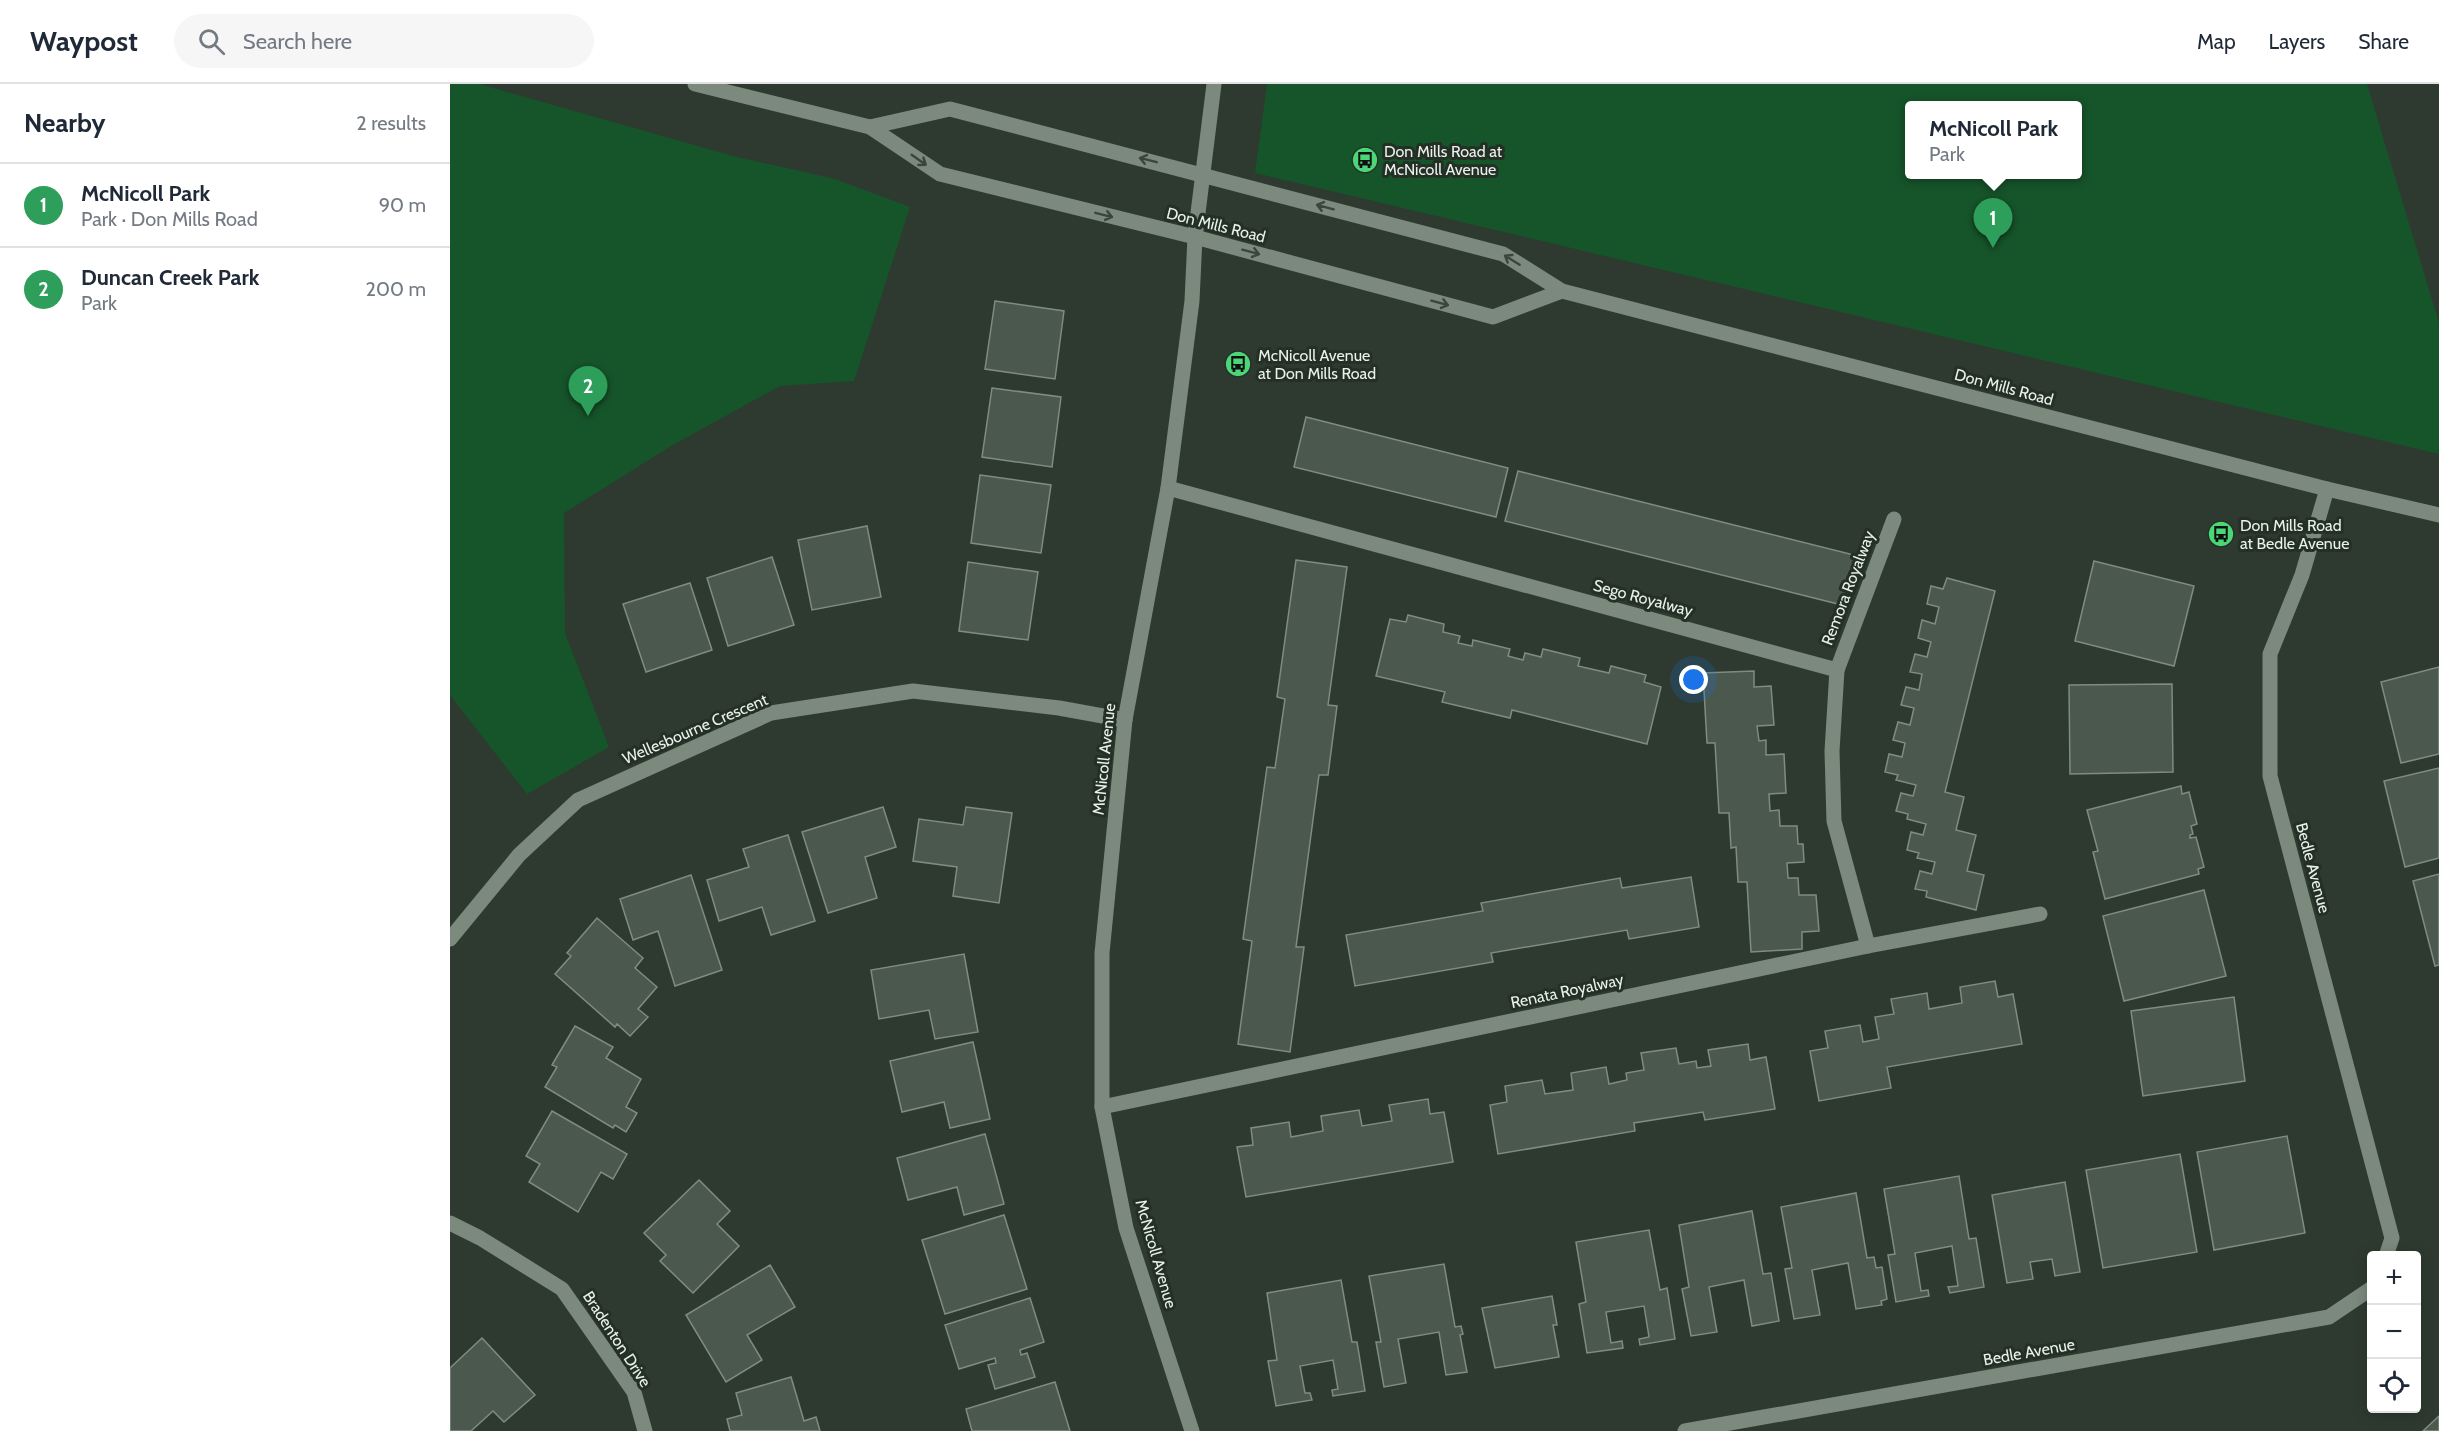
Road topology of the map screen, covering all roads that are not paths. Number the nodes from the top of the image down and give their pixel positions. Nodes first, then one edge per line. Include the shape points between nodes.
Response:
1 (695, 84) edge
2 (1214, 84) edge
3 (870, 127) junction
4 (1204, 175) junction
5 (1195, 237) junction
6 (1562, 291) junction
7 (1168, 488) junction
8 (2327, 489) junction
9 (2439, 515) edge
10 (1894, 519) dead end
11 (1837, 670) junction
12 (1125, 720) junction
13 (2040, 914) dead end
14 (450, 939) edge
15 (1868, 946) junction
16 (1102, 1107) junction
17 (450, 1223) edge
18 (2388, 1251) edge
19 (2367, 1291) edge
20 (645, 1431) edge
21 (1192, 1431) edge
22 (1685, 1431) edge

1 - 3 street, Don Mills Road
2 - 4 street, McNicoll Avenue
4 -> 3 street, Don Mills Road via 950,109
3 -> 5 street, Don Mills Road via 940,174
4 - 5 street, McNicoll Avenue
6 -> 4 street, Don Mills Road via 1503,254
5 -> 6 street, Don Mills Road via 1493,317
5 - 7 street, McNicoll Avenue via 1192,301
6 - 8 street, Don Mills Road
7 - 11 street, Sego Royalway
7 - 12 street, McNicoll Avenue
8 - 9 street, Don Mills Road
8 - 18 street, Bedle Avenue via 2302,575 2270,654 2270,776 2392,1238
10 - 11 street, Remora Royalway
11 - 15 street via 1833,821
12 - 14 street, Wellesbourne Crescent via 913,691 771,713 578,800 519,855
12 - 16 street, McNicoll Avenue via 1102,953
13 - 15 street, Renata Royalway
15 - 16 street, Renata Royalway
16 - 21 street, McNicoll Avenue via 1126,1228
17 - 20 street, Bradenton Drive via 562,1289 634,1392
19 - 22 street, Bedle Avenue via 2329,1317

